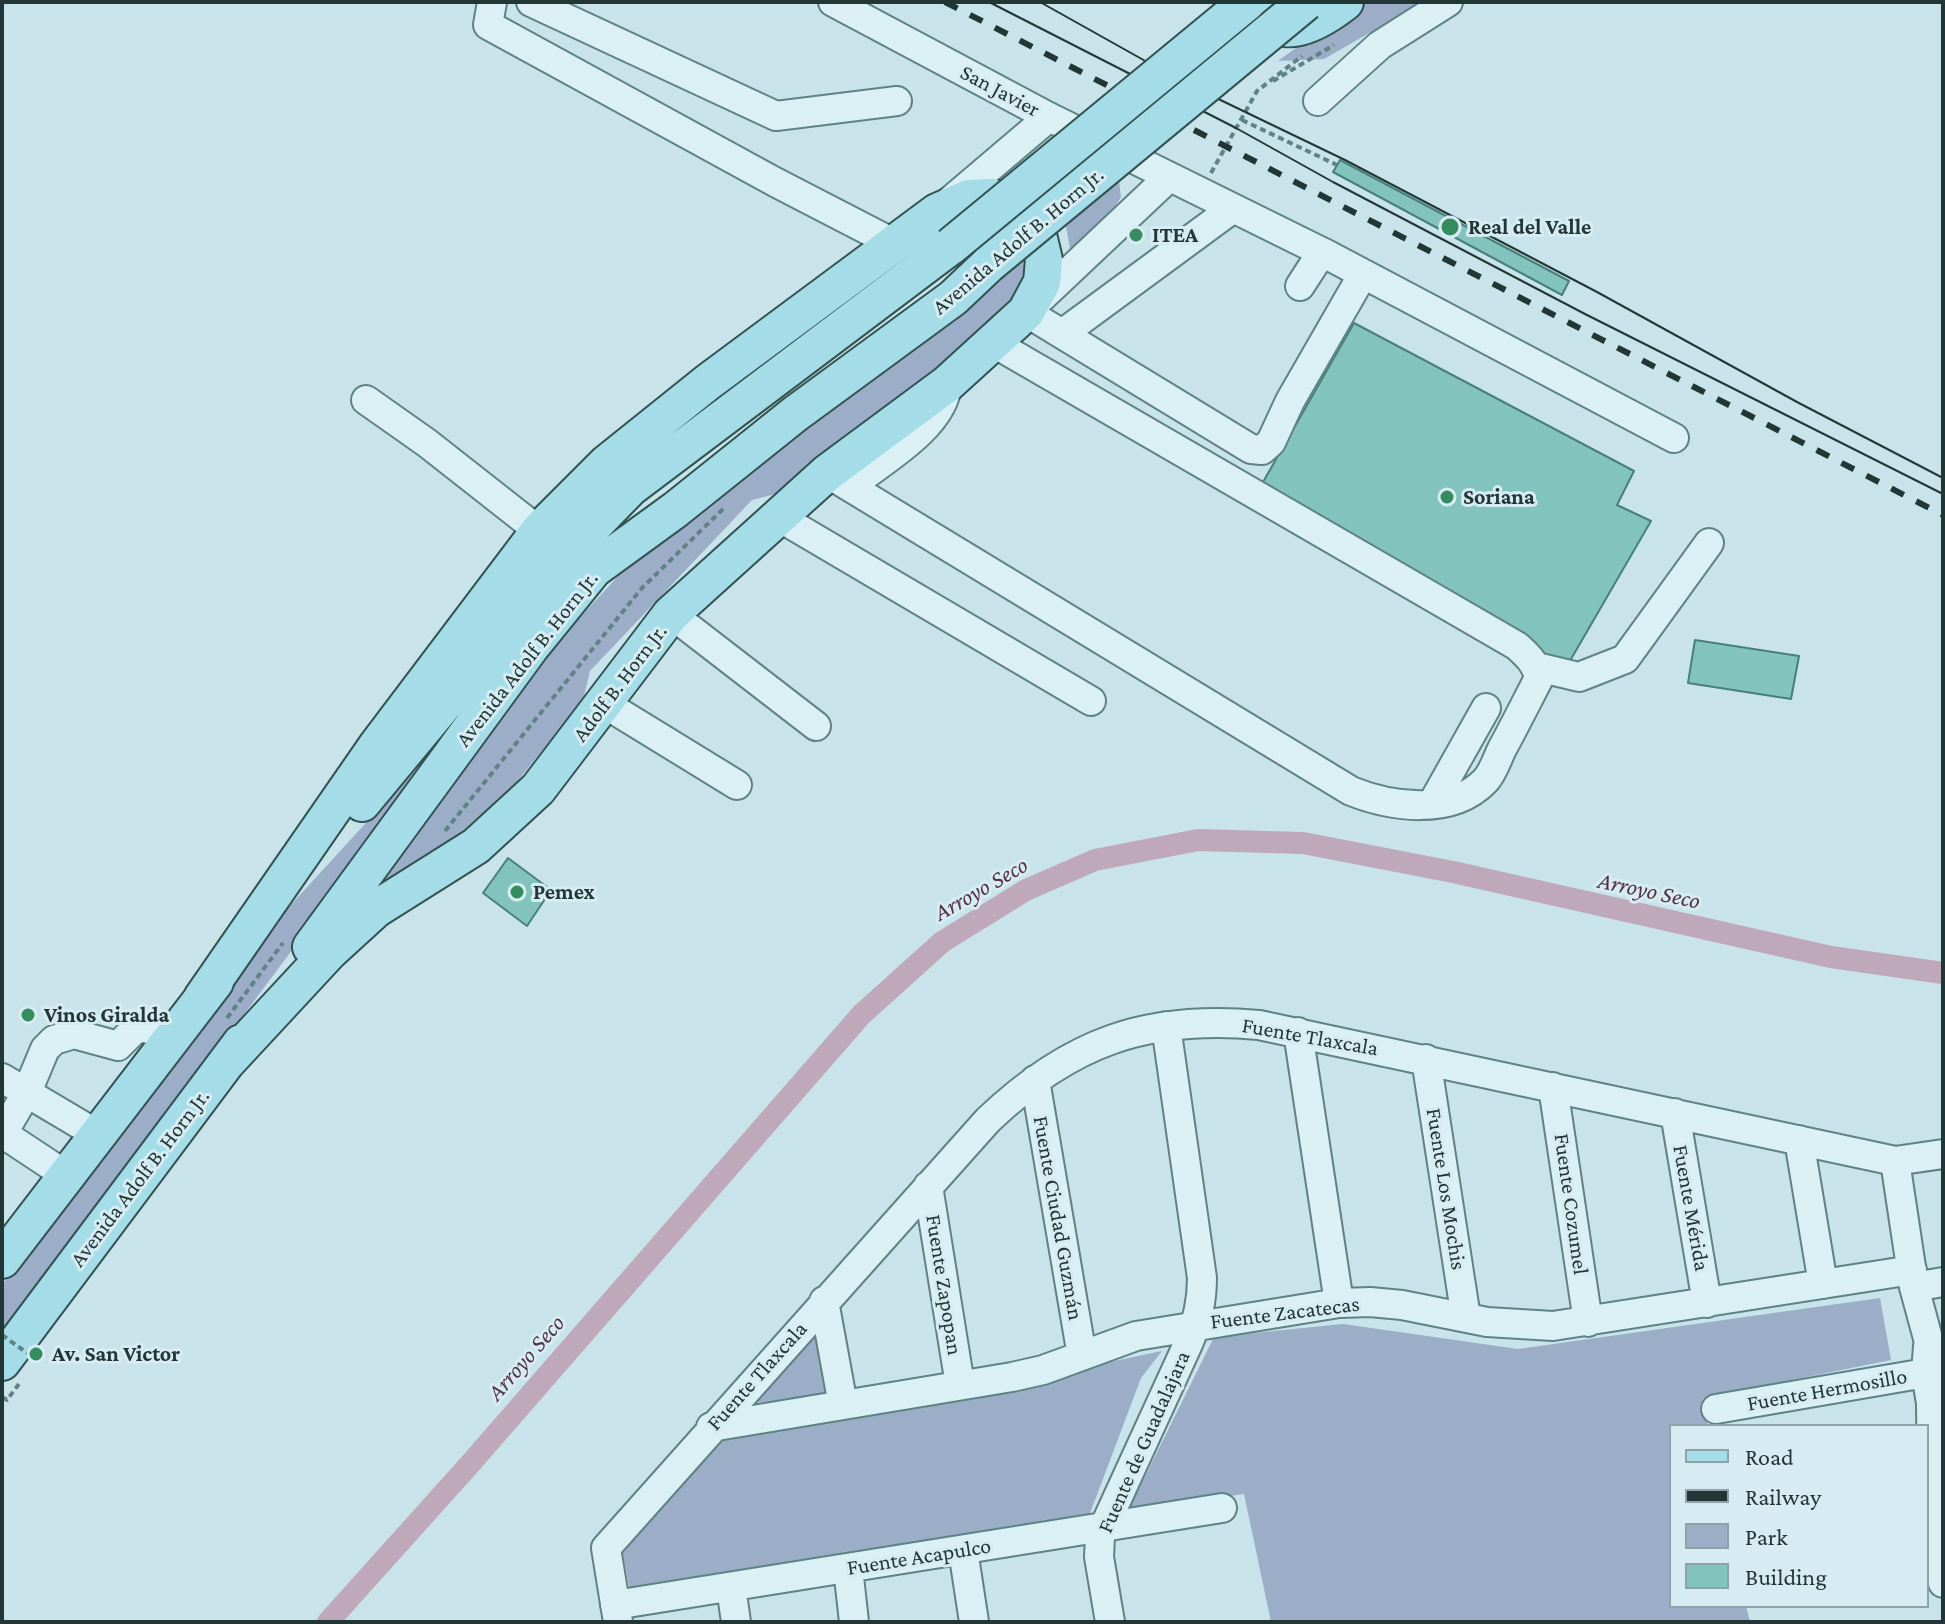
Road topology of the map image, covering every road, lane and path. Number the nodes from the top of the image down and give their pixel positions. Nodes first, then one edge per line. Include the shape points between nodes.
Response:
1 (492, 2) edge
2 (531, 2) edge
3 (833, 2) edge
4 (1248, 2) edge
5 (1306, 2) edge
6 (1345, 2) edge
7 (1448, 2) edge
8 (897, 101) dead end
9 (1318, 101) dead end
10 (1049, 117) junction
11 (1241, 120) dead end
12 (1337, 165) dead end
13 (1168, 178) junction
14 (1232, 209) junction
15 (937, 212) junction
16 (893, 243) junction
17 (1322, 252) junction
18 (1363, 274) junction
19 (1300, 286) dead end
20 (1026, 312) junction
21 (1062, 334) junction
22 (992, 342) junction
23 (366, 400) dead end
24 (1674, 438) dead end
25 (839, 480) junction
26 (777, 516) junction
27 (539, 531) junction
28 (1709, 543) dead end
29 (671, 614) junction
30 (1537, 667) junction
31 (1091, 701) dead end
32 (605, 704) junction
33 (1486, 708) dead end
34 (816, 726) dead end
35 (737, 785) dead end
36 (1432, 804) junction
37 (202, 998) junction
38 (1166, 1026) junction
39 (1298, 1032) junction
40 (176, 1034) junction
41 (118, 1046) junction
42 (1426, 1059) junction
43 (226, 1063) junction
44 (2, 1078) edge
45 (1035, 1080) junction
46 (135, 1087) junction
47 (1553, 1087) junction
48 (27, 1092) junction
49 (1675, 1113) junction
50 (2, 1133) edge
51 (98, 1135) junction
52 (1799, 1140) junction
53 (1943, 1154) edge
54 (1895, 1161) junction
55 (67, 1176) junction
56 (928, 1186) junction
57 (2, 1260) edge
58 (1913, 1278) junction
59 (1943, 1282) edge
60 (1823, 1284) junction
61 (824, 1301) junction
62 (1339, 1303) junction
63 (1707, 1303) junction
64 (1466, 1318) junction
65 (1588, 1322) junction
66 (1196, 1325) junction
67 (2, 1335) edge
68 (1082, 1356) junction
69 (37, 1360) dead end
70 (2, 1362) edge
71 (1935, 1381) edge
72 (960, 1385) junction
73 (843, 1405) junction
74 (1716, 1409) dead end
75 (711, 1427) junction
76 (1934, 1507) edge
77 (1222, 1508) dead end
78 (1104, 1527) junction
79 (963, 1550) junction
80 (848, 1568) junction
81 (1943, 1583) edge
82 (731, 1587) junction
83 (616, 1613) edge
84 (736, 1622) edge
85 (854, 1622) edge
86 (974, 1622) edge
87 (1110, 1622) edge

1 - 16 street via 488,25
2 - 8 street via 776,116
3 - 10 street, San Javier
4 - 6 main road via 1266,22 1296,28 1314,24
4 - 37 main road, Avenida Adolf B. Horn Jr., bridge via 951,246 630,488 554,566
5 - 43 main road, Avenida Adolf B. Horn Jr., bridge via 953,298 594,569 530,648
7 - 9 street via 1380,45
10 - 13 street, San Javier
10 - 15 street, Adolf B. Horn Jr.
11 - 12 path
13 - 14 street, San Javier
13 - 20 street, Adolf B. Horn Jr.
14 - 17 street, San Javier
14 - 21 street
15 - 16 main road, Adolf B. Horn Jr.
15 - 20 main road, Adolf B. Horn Jr. via 969,198 991,197 1028,220 1044,260 1042,282
16 - 27 main road, Adolf B. Horn Jr. via 607,463
17 - 18 street, San Javier
17 - 19 street
18 - 21 street via 1262,450 1251,449
18 - 24 street, San Javier
20 - 21 street
20 - 22 main road, Adolf B. Horn Jr.
22 - 25 main road, Adolf B. Horn Jr.
22 - 30 street via 1517,646
23 - 27 street
25 - 26 main road, Adolf B. Horn Jr.
25 - 36 street via 1351,791 1387,802
26 - 29 main road, Adolf B. Horn Jr.
26 - 31 street
27 - 37 main road, Adolf B. Horn Jr. via 378,744
28 - 30 street via 1625,659 1579,677
29 - 32 main road, Adolf B. Horn Jr.
29 - 34 street
30 - 36 street via 1539,678 1487,780 1461,797
32 - 35 street
32 - 43 main road, Adolf B. Horn Jr. via 538,789 476,846 376,909
33 - 36 street
37 - 40 main road, Avenida Adolf B. Horn Jr.
38 - 39 street, Fuente Tlaxcala via 1236,1023
38 - 45 street, Fuente Tlaxcala via 1082,1050
38 - 66 street, Fuente de Guadalajara via 1202,1278
39 - 42 street, Fuente Tlaxcala
39 - 62 street
40 - 41 street via 137,1027
40 - 46 main road, Avenida Adolf B. Horn Jr.
41 - 46 street
41 - 48 street via 74,1034 54,1040
42 - 47 street, Fuente Tlaxcala
42 - 64 street, Fuente Los Mochis
43 - 70 main road, Avenida Adolf B. Horn Jr.
44 - 48 street
45 - 56 street, Fuente Tlaxcala via 988,1120
45 - 68 street, Fuente Ciudad Guzmán
46 - 51 main road, Avenida Adolf B. Horn Jr.
47 - 49 street, Fuente Tlaxcala
47 - 65 street, Fuente Cozumel
48 - 50 street
48 - 51 street
49 - 52 street, Fuente Tlaxcala
49 - 63 street, Fuente Mérida
50 - 55 street
51 - 55 main road, Avenida Adolf B. Horn Jr.
52 - 54 street, Fuente Tlaxcala
52 - 60 street
53 - 54 street, Fuente Tlaxcala
54 - 58 street
55 - 57 main road, Avenida Adolf B. Horn Jr.
56 - 61 street, Fuente Tlaxcala
56 - 72 street, Fuente Zapopan
58 - 59 street, Fuente Zacatecas
58 - 60 street, Fuente Zacatecas
58 - 71 street
60 - 63 street, Fuente Zacatecas
61 - 73 street
61 - 75 street, Fuente Tlaxcala
62 - 64 street, Fuente Zacatecas via 1402,1305
62 - 66 street, Fuente Zacatecas
63 - 65 street, Fuente Zacatecas
64 - 65 street, Fuente Zacatecas via 1553,1326
66 - 68 street, Fuente Zacatecas via 1136,1336
66 - 78 street, Fuente de Guadalajara
67 - 69 path, bridge
68 - 72 street, Fuente Zacatecas via 1043,1370
71 - 74 street, Fuente Hermosillo
71 - 76 street
72 - 73 street, Fuente Zacatecas
73 - 75 street, Fuente Zacatecas
75 - 83 street, Fuente Tlaxcala via 606,1548
76 - 81 street
77 - 78 street, Fuente Acapulco
78 - 79 street, Fuente Acapulco
78 - 87 street, Fuente de Guadalajara via 1098,1547
79 - 80 street, Fuente Acapulco
79 - 86 street
80 - 82 street, Fuente Acapulco
80 - 85 street
82 - 83 street, Fuente Acapulco
82 - 84 street

